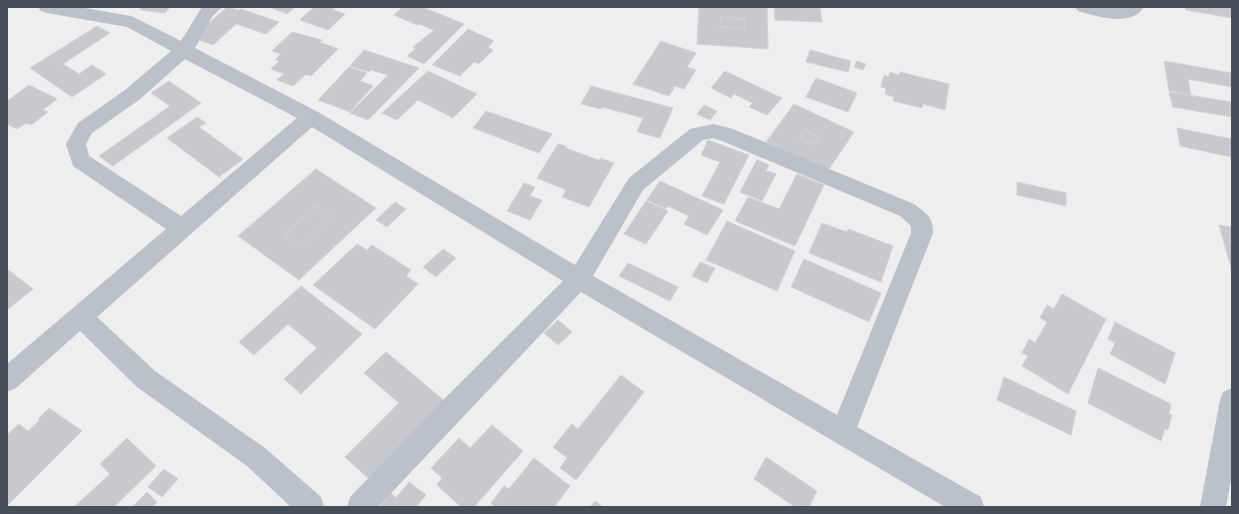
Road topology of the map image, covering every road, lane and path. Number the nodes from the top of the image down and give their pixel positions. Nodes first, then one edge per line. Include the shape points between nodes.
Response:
1 (47, 7) edge
2 (213, 7) edge
3 (1084, 7) edge
4 (1135, 7) edge
5 (185, 49) junction
6 (311, 117) junction
7 (182, 228) junction
8 (579, 279) junction
9 (80, 316) junction
10 (7, 380) edge
11 (1232, 400) edge
12 (843, 431) junction
13 (312, 507) edge
14 (360, 507) edge
15 (971, 507) edge
16 (1213, 507) edge

1 - 5 street via 131,22
2 - 5 street via 206,13
3 - 4 street via 1116,14 1129,12
5 - 6 street
5 - 7 street via 132,95 85,128 76,144 80,160
6 - 7 street
6 - 8 street
7 - 9 street
8 - 12 street
8 - 12 street via 636,184 697,134 713,131 726,134 907,210 922,222 922,233
8 - 14 street via 458,402
9 - 10 street
9 - 13 street via 146,379 256,457
11 - 16 street
12 - 15 street

